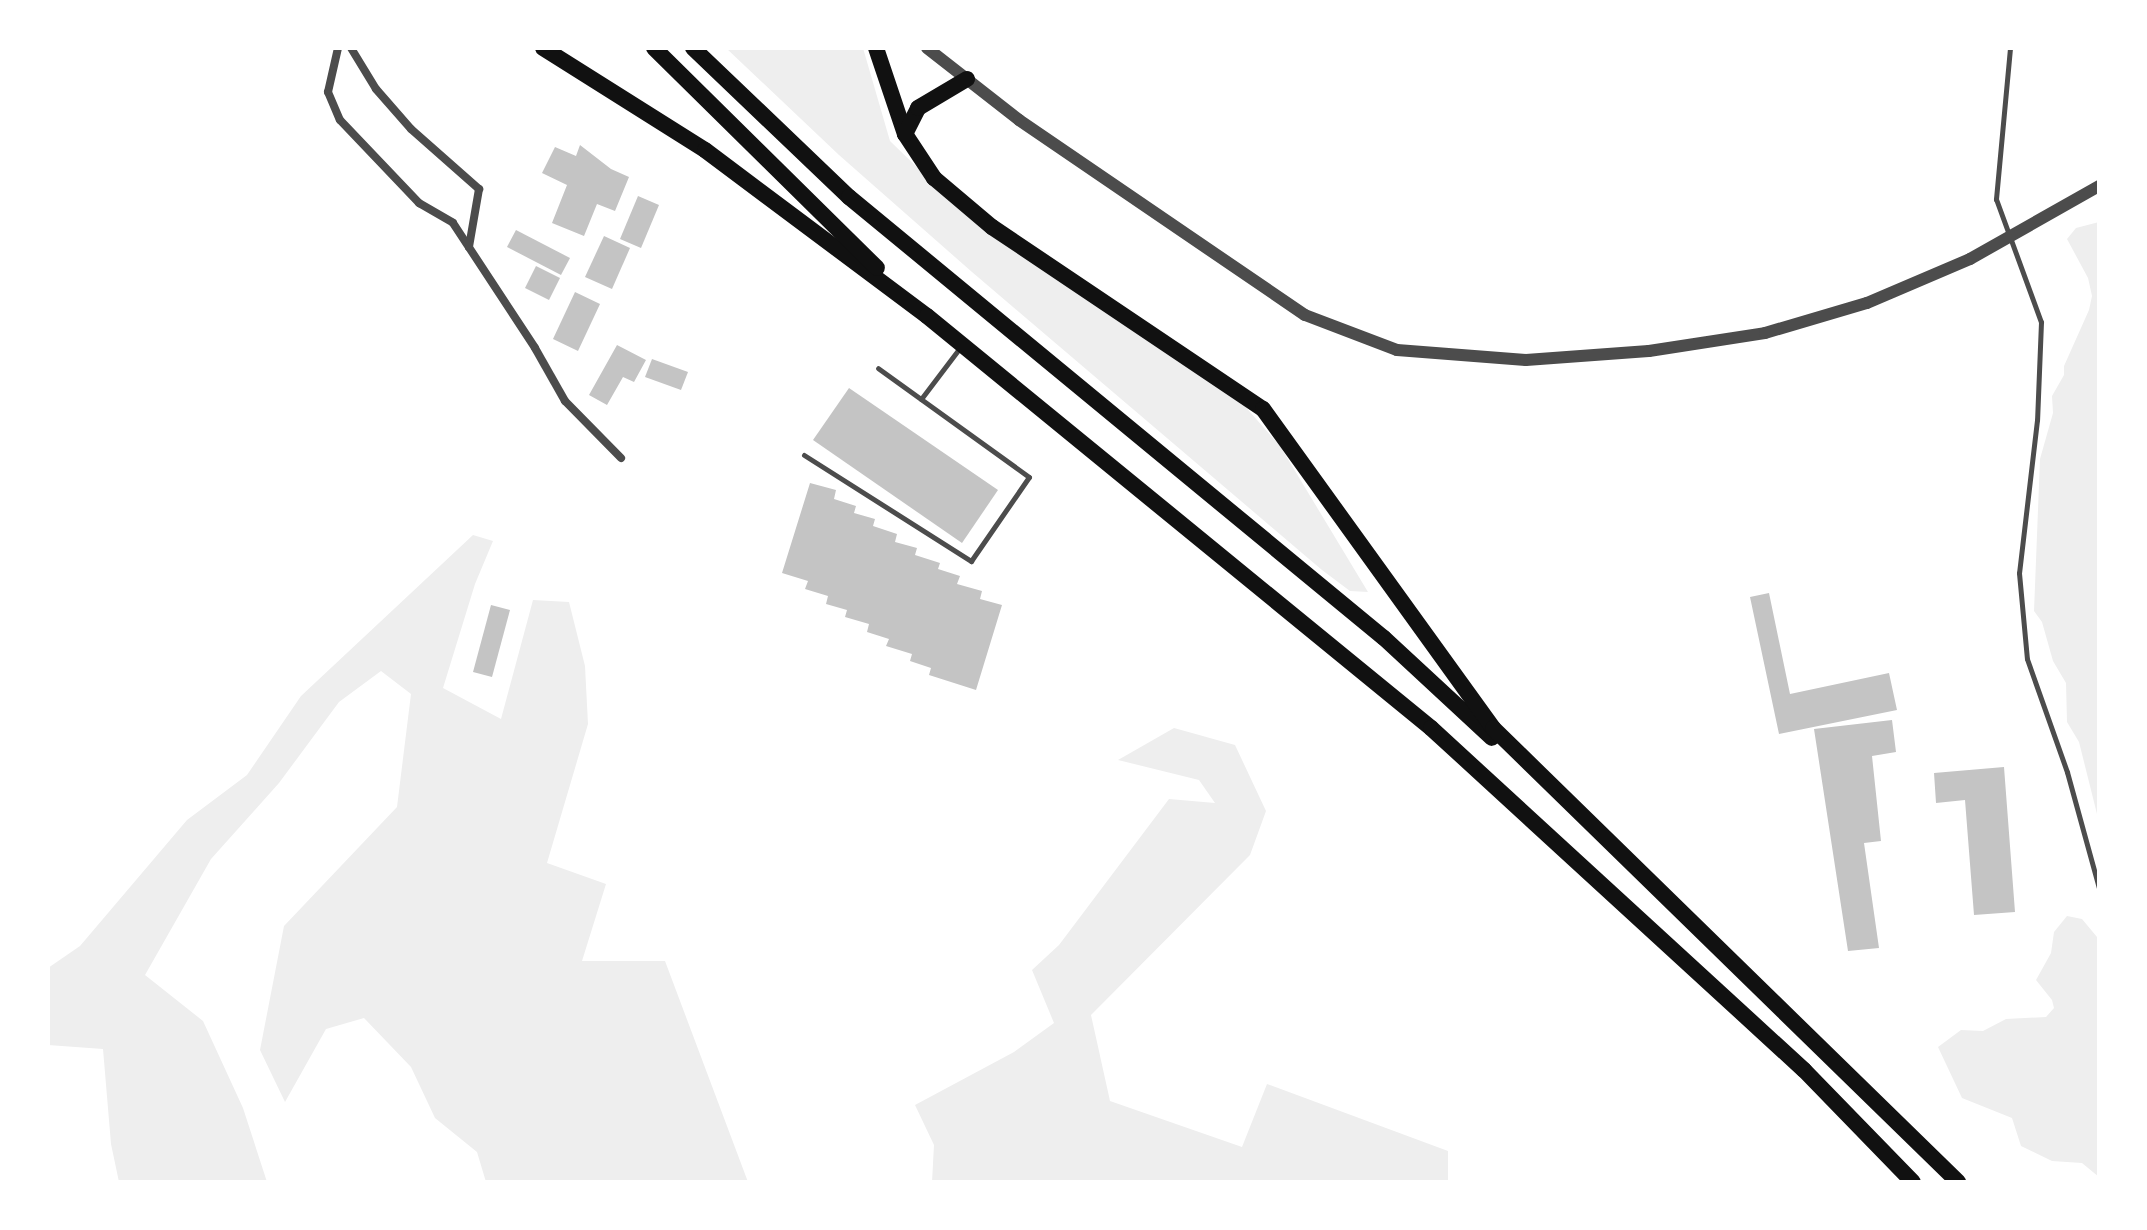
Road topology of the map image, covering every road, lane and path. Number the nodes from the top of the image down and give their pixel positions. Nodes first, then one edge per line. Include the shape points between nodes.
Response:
1 (338, 48) edge
2 (351, 48) edge
3 (543, 48) edge
4 (654, 48) edge
5 (693, 48) edge
6 (876, 48) edge
7 (927, 48) edge
8 (2010, 48) edge
9 (967, 79) junction
10 (905, 134) junction
11 (2099, 186) edge
12 (2008, 240) junction
13 (469, 247) junction
14 (927, 316) junction
15 (962, 344) junction
16 (878, 368) dead end
17 (921, 399) junction
18 (804, 455) dead end
19 (621, 458) dead end
20 (2099, 888) edge
21 (1704, 935) junction
22 (1913, 1182) edge
23 (1958, 1182) edge

1 - 13 street via 328,92 340,120 419,203 453,223
2 - 13 street via 376,89 411,129 479,189
3 - 14 highway via 705,150
4 - 14 highway
5 - 21 highway via 849,197 1384,638
6 - 10 highway
7 - 9 street
8 - 12 lane via 1996,199
9 - 10 highway via 918,108
9 - 12 street via 1305,315 1397,350 1526,360 1649,351 1765,333 1867,303
10 - 21 highway via 934,178 992,227 1263,409 1493,728
11 - 12 street
12 - 20 lane via 2041,322 2037,420 2019,573 2027,659 2067,772
13 - 19 street via 565,401
14 - 15 highway
15 - 17 lane
15 - 22 highway via 1431,728 1804,1070
16 - 17 lane
17 - 18 lane via 1029,477 971,561
21 - 23 highway

